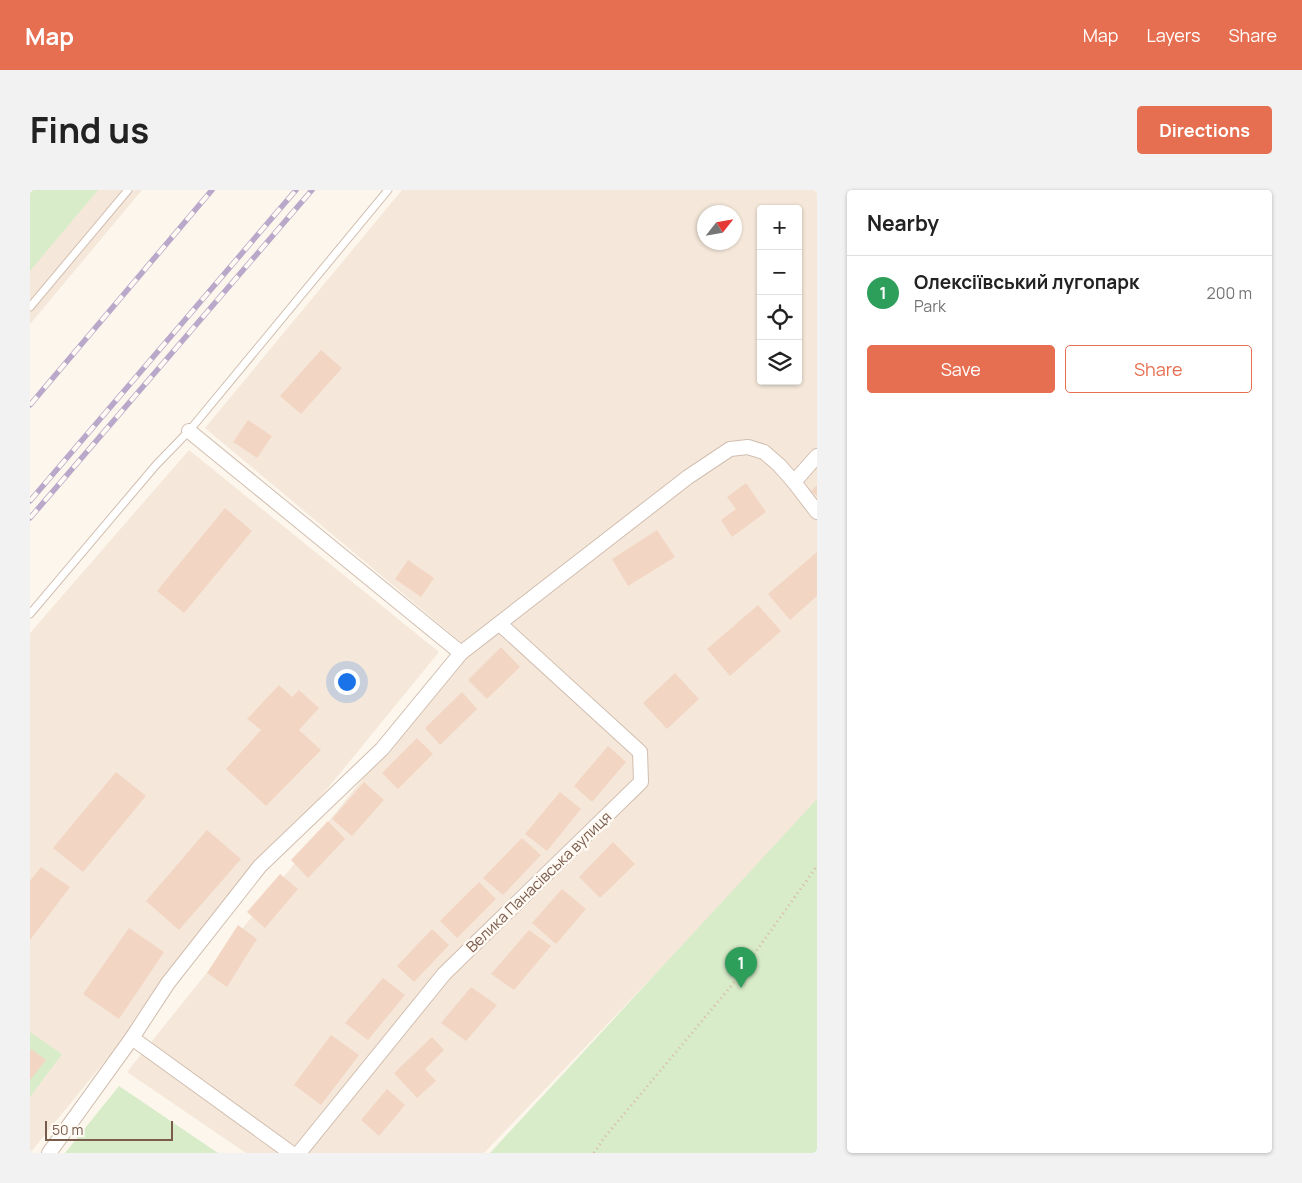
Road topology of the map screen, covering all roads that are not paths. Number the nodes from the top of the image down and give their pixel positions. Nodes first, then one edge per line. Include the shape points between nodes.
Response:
1 (128, 190) edge
2 (388, 190) edge
3 (30, 307) edge
4 (189, 431) junction
5 (817, 456) edge
6 (794, 482) junction
7 (817, 512) edge
8 (30, 614) edge
9 (500, 624) junction
10 (461, 653) junction
11 (132, 1038) junction
12 (49, 1153) edge
13 (291, 1153) edge
14 (300, 1153) edge

1 - 3 lane
2 - 4 lane
4 - 8 lane via 156,465
4 - 10 street
5 - 6 street
6 - 7 street
6 - 9 street via 764,452 748,447 730,449 688,477
9 - 10 street
9 - 14 street, Велика Панасівська вулиця via 640,752 641,782 444,974
10 - 11 street via 382,749 260,866 168,983
11 - 12 street
11 - 13 street

